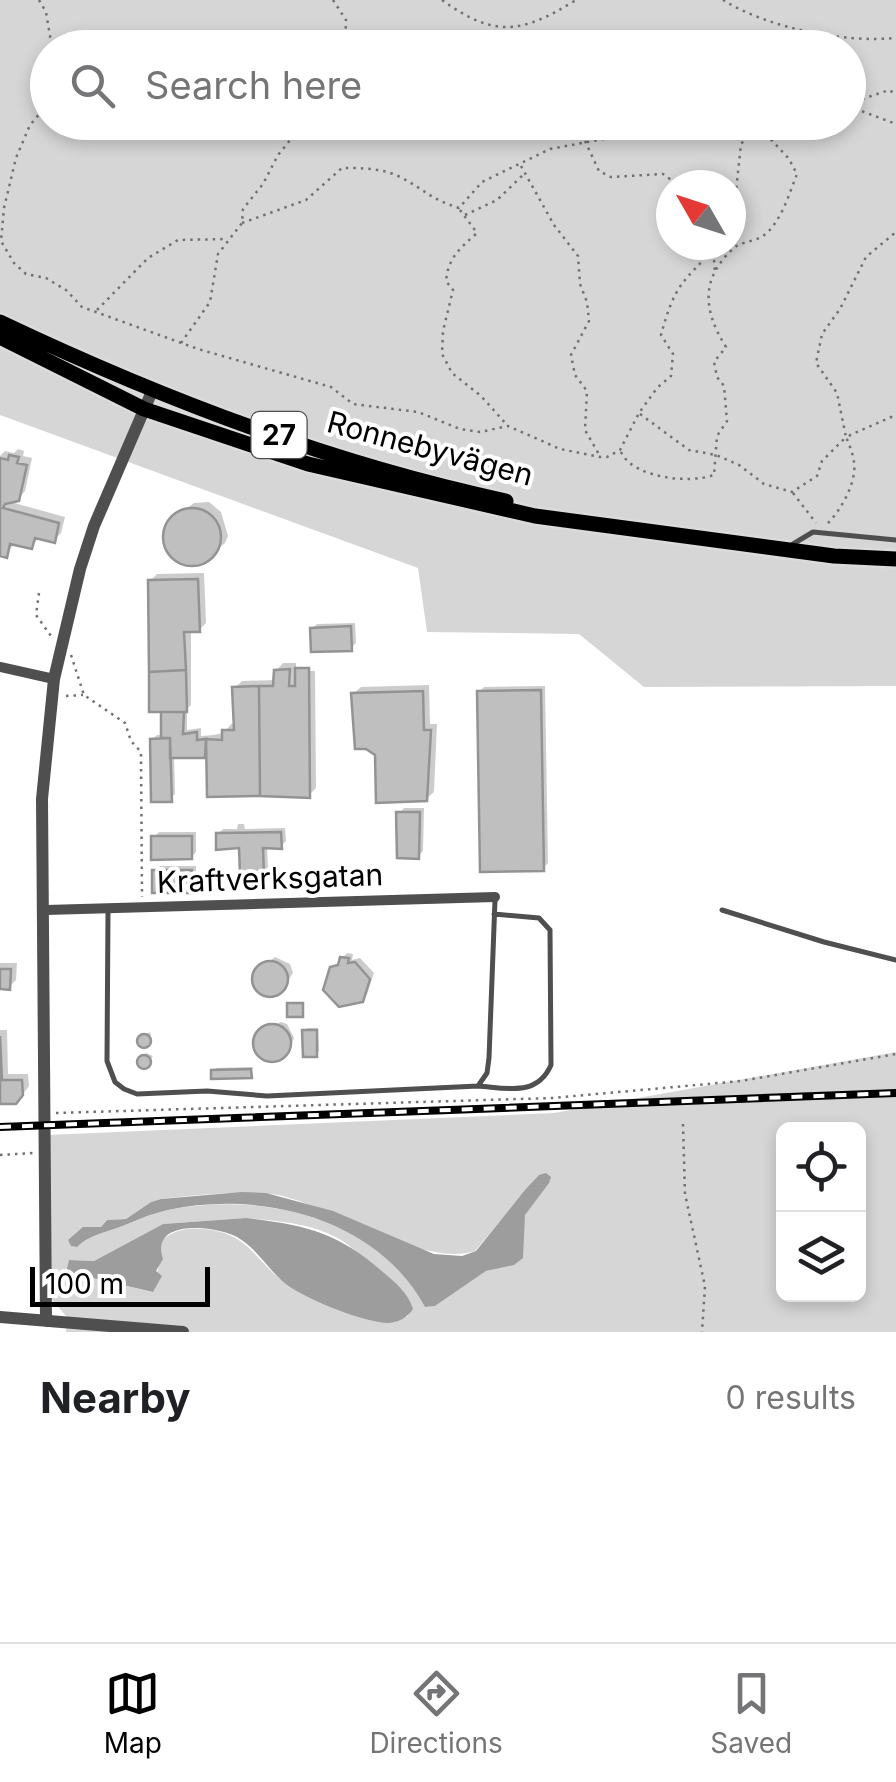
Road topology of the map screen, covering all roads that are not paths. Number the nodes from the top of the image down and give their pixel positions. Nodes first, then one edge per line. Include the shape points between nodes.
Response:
1 (0, 322) edge
2 (0, 337) edge
3 (153, 389) junction
4 (144, 409) junction
5 (568, 518) junction
6 (896, 540) edge
7 (785, 549) junction
8 (896, 559) edge
9 (0, 666) edge
10 (53, 686) junction
11 (495, 898) joint
12 (108, 908) junction
13 (46, 910) junction
14 (722, 910) dead end
15 (494, 914) junction
16 (896, 960) edge
17 (478, 1086) junction
18 (0, 1317) edge
19 (46, 1321) junction
20 (183, 1332) edge

1 - 3 main road, Ronnebyvägen / 27
2 - 4 main road, Ronnebyvägen / 27
3 - 4 street
3 - 5 main road, Ronnebyvägen / 27 via 356,460
4 - 5 main road, Ronnebyvägen / 27 via 308,464 488,507
4 - 10 street via 94,526
5 - 7 main road, Ronnebyvägen / 27
6 - 7 lane via 813,532
7 - 8 main road, Ronnebyvägen / 27
9 - 10 street
10 - 13 street via 42,800
11 - 12 street, Kraftverksgatan
11 - 15 lane
12 - 13 street, Kraftverksgatan
12 - 17 lane via 107,1061 124,1090 267,1096
13 - 19 street
14 - 16 lane
15 - 17 lane via 489,1058
15 - 17 lane via 540,918 550,930 552,1065 545,1080 532,1086
18 - 19 street
19 - 20 street

